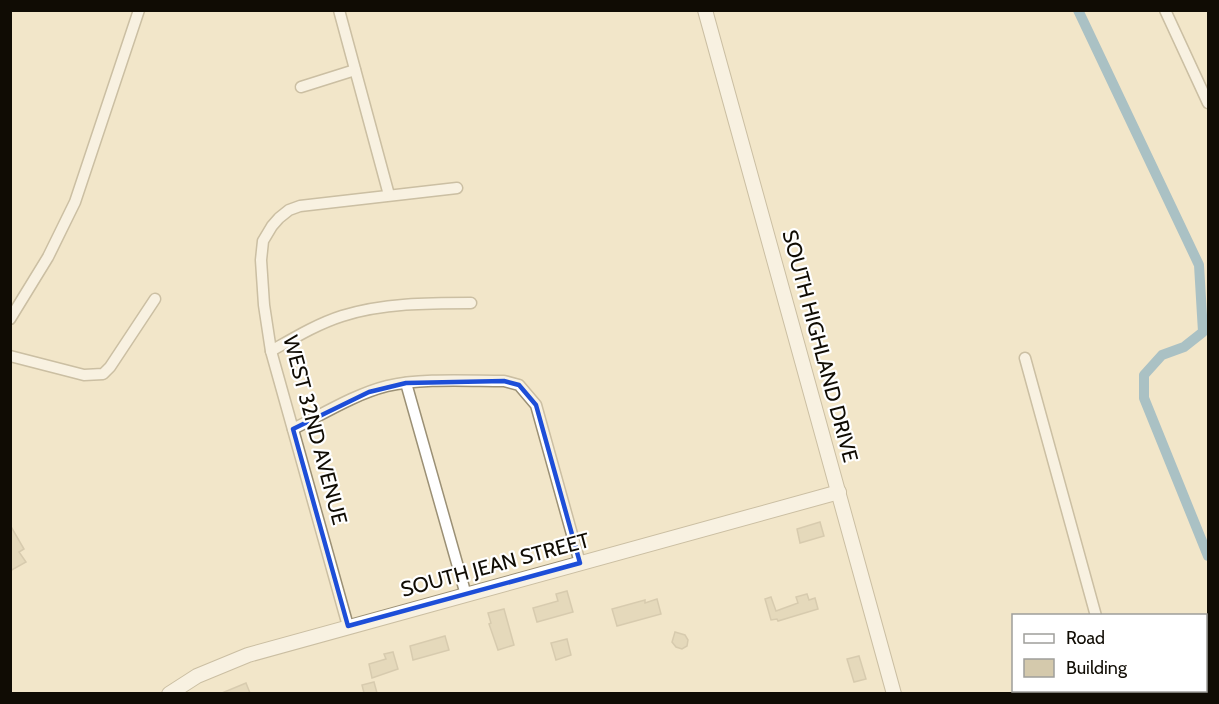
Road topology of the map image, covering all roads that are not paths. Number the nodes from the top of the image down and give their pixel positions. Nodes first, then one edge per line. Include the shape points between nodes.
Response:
1 (139, 10) edge
2 (339, 10) edge
3 (705, 10) edge
4 (1165, 10) edge
5 (355, 70) junction
6 (301, 87) dead end
7 (1209, 103) edge
8 (457, 188) dead end
9 (389, 195) junction
10 (154, 298) dead end
11 (471, 303) dead end
12 (10, 320) edge
13 (271, 351) junction
14 (10, 356) edge
15 (1025, 358) dead end
16 (406, 382) junction
17 (293, 429) junction
18 (838, 492) junction
19 (580, 563) junction
20 (466, 594) junction
21 (1096, 614) edge
22 (348, 626) junction
23 (169, 693) edge
24 (894, 693) edge

1 - 12 street via 75,202
2 - 5 street
3 - 18 street, SOUTH HIGHLAND DRIVE
4 - 7 street
5 - 6 street
5 - 9 street
8 - 9 street
9 - 13 street, WEST 32ND AVENUE via 300,206 272,225 263,241 261,260
10 - 14 street via 104,374 84,375
11 - 13 street via 416,303 343,316
13 - 17 street, WEST 32ND AVENUE
15 - 21 street
16 - 17 street via 369,392
16 - 19 street via 504,381 519,385 536,405
16 - 20 street
17 - 22 street, WEST 32ND AVENUE
18 - 19 street, SOUTH JEAN STREET
18 - 24 street, SOUTH HIGHLAND DRIVE
19 - 20 street, SOUTH JEAN STREET
20 - 22 street, SOUTH JEAN STREET
22 - 23 street, SOUTH JEAN STREET via 222,664

